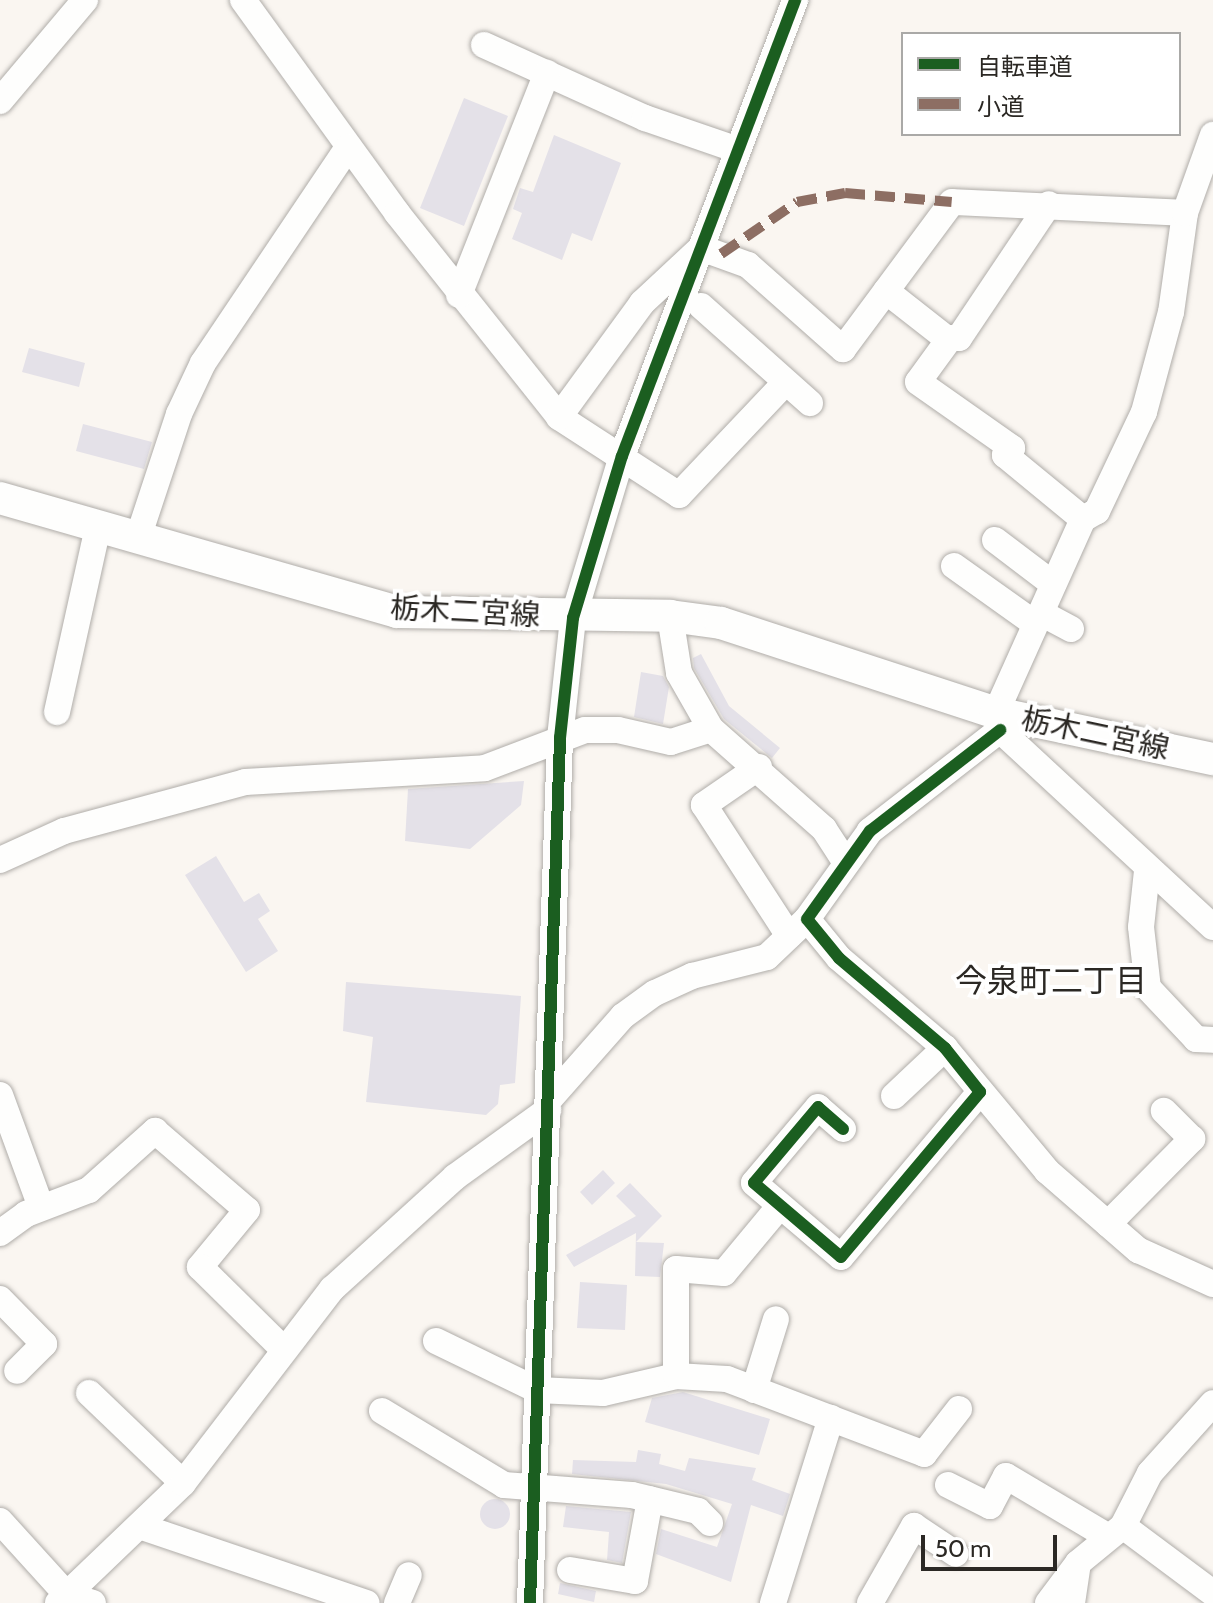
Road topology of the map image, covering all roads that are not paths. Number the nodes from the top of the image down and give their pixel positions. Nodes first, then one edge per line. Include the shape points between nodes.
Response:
1 (85, 0) edge
2 (243, 0) edge
3 (795, 0) edge
4 (484, 45) dead end
5 (547, 73) junction
6 (0, 101) edge
7 (1213, 135) edge
8 (348, 147) junction
9 (738, 150) junction
10 (1049, 204) junction
11 (1185, 213) junction
12 (701, 248) junction
13 (886, 291) junction
14 (459, 295) junction
15 (701, 306) dead end
16 (950, 338) junction
17 (785, 383) junction
18 (810, 403) dead end
19 (559, 417) junction
20 (622, 456) junction
21 (0, 498) edge
22 (1083, 519) junction
23 (98, 527) junction
24 (138, 538) junction
25 (995, 540) dead end
26 (954, 566) dead end
27 (1053, 584) junction
28 (670, 616) junction
29 (573, 618) junction
30 (1038, 618) junction
31 (1071, 629) dead end
32 (57, 712) dead end
33 (998, 722) junction
34 (711, 729) junction
35 (560, 738) junction
36 (1213, 759) edge
37 (759, 767) junction
38 (0, 860) edge
39 (845, 861) junction
40 (1147, 871) junction
41 (798, 927) junction
42 (1213, 927) edge
43 (1213, 1040) edge
44 (945, 1048) junction
45 (980, 1092) junction
46 (0, 1095) edge
47 (894, 1096) dead end
48 (548, 1105) junction
49 (1164, 1111) dead end
50 (843, 1129) dead end
51 (41, 1207) junction
52 (779, 1207) junction
53 (1108, 1224) junction
54 (0, 1233) edge
55 (1213, 1284) edge
56 (0, 1299) edge
57 (776, 1319) dead end
58 (436, 1341) dead end
59 (282, 1348) junction
60 (17, 1371) dead end
61 (676, 1376) junction
62 (537, 1390) junction
63 (754, 1390) junction
64 (89, 1393) dead end
65 (1213, 1403) edge
66 (959, 1409) dead end
67 (382, 1411) dead end
68 (831, 1418) junction
69 (183, 1483) junction
70 (948, 1485) dead end
71 (533, 1492) junction
72 (650, 1499) junction
73 (0, 1521) edge
74 (710, 1523) dead end
75 (142, 1527) junction
76 (1115, 1531) junction
77 (956, 1554) dead end
78 (1078, 1563) junction
79 (570, 1570) dead end
80 (409, 1575) dead end
81 (1213, 1593) edge
82 (62, 1599) edge
83 (93, 1603) edge
84 (367, 1603) edge
85 (397, 1603) edge
86 (530, 1603) edge
87 (773, 1603) edge
88 (870, 1603) edge
89 (1048, 1603) edge
90 (1072, 1603) edge

1 - 6 street
2 - 8 street
3 - 9 street
4 - 5 street
5 - 9 street
5 - 14 street
7 - 11 street
8 - 14 street
8 - 24 street via 203,363 179,414
9 - 12 street
10 - 11 street
10 - 13 street via 952,202
10 - 16 street via 992,294 959,338
11 - 22 street via 1171,312 1144,412 1097,511
12 - 13 street via 748,265 843,349
12 - 19 street via 642,303
12 - 20 street
13 - 16 street
14 - 19 street
15 - 17 street
16 - 22 street via 918,382 1012,448 1005,455
17 - 18 street
17 - 20 street via 685,492 668,492
19 - 20 street
20 - 29 street
21 - 23 main road, 栃木二宮線
22 - 27 street
23 - 24 main road, 栃木二宮線
23 - 32 street
24 - 29 main road, 栃木二宮線 via 397,612
25 - 27 street
26 - 30 street
27 - 30 street
28 - 29 main road, 栃木二宮線
28 - 33 main road, 栃木二宮線 via 767,635
28 - 34 street via 679,673
29 - 35 street
30 - 31 street
30 - 33 street
33 - 36 main road, 栃木二宮線
33 - 39 street via 918,788
33 - 40 street
34 - 35 street via 671,742 605,728
34 - 37 street
35 - 38 street via 485,768 245,782 64,831
35 - 48 street
37 - 39 street via 824,829
37 - 41 street via 704,805
39 - 41 street
40 - 42 street
40 - 43 street via 1141,927 1148,988 1196,1039
41 - 44 street
41 - 48 street via 750,965 692,976 655,993 623,1016
44 - 45 street
44 - 47 street
45 - 52 street via 841,1257
45 - 53 street via 1047,1171
46 - 51 street
48 - 59 street via 455,1177 332,1289
48 - 62 street
49 - 53 street via 1192,1139
50 - 52 street via 818,1107 754,1183
51 - 54 street
51 - 59 street via 89,1190 155,1131 247,1210 200,1267
52 - 61 street via 724,1273 676,1269
53 - 55 street via 1138,1250
56 - 60 street via 44,1344
57 - 63 street
58 - 62 street
59 - 69 street
61 - 62 street via 603,1393
61 - 63 street via 727,1379
62 - 71 street
63 - 68 street
64 - 69 street
65 - 76 street via 1150,1473
66 - 68 street via 924,1454
67 - 71 street via 491,1478
68 - 87 street
69 - 75 street
70 - 76 street via 990,1506 1006,1476
71 - 72 street
71 - 86 street
72 - 74 street via 698,1511
72 - 79 street via 635,1581
73 - 82 street
75 - 82 street
75 - 84 street
76 - 78 street
76 - 81 street
77 - 88 street via 914,1526
78 - 89 street
78 - 90 street
80 - 85 street
82 - 83 street

